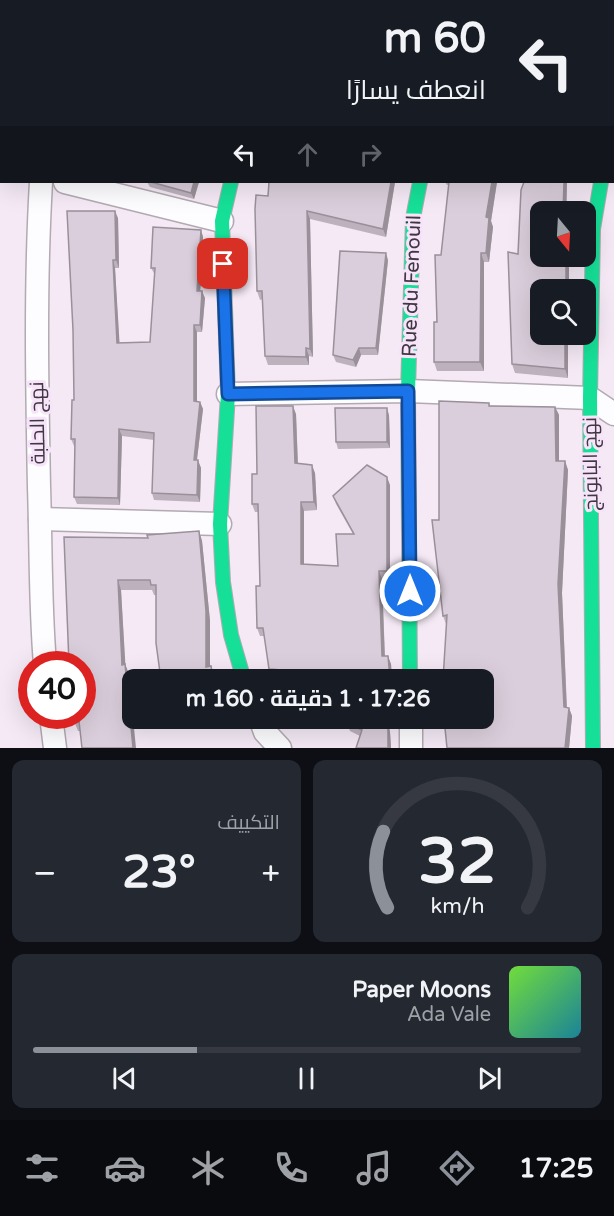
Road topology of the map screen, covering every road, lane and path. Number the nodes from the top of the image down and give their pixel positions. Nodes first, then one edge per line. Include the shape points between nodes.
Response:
1 (41, 183) edge
2 (69, 183) edge
3 (231, 183) edge
4 (420, 183) edge
5 (601, 183) edge
6 (222, 221) junction
7 (408, 391) junction
8 (228, 394) junction
9 (590, 398) junction
10 (614, 414) edge
11 (40, 519) junction
12 (220, 524) junction
13 (44, 651) edge
14 (241, 669) edge
15 (410, 669) edge
16 (53, 729) edge
17 (411, 729) edge
18 (55, 748) edge
19 (411, 748) edge
20 (593, 748) edge

1 - 11 street, نهج الحلبة via 36,304
2 - 6 street
3 - 6 street
4 - 7 street, Rue du Fenouil via 412,218
5 - 9 street, نهج البابونج via 593,229
6 - 8 street
7 - 8 street
7 - 9 street
7 - 15 street, Rue du Fenouil
8 - 12 street
9 - 10 street
9 - 20 street, نهج البابونج
11 - 12 street
11 - 13 street, نهج الحلبة
12 - 14 street via 228,614
16 - 18 street
17 - 19 street

